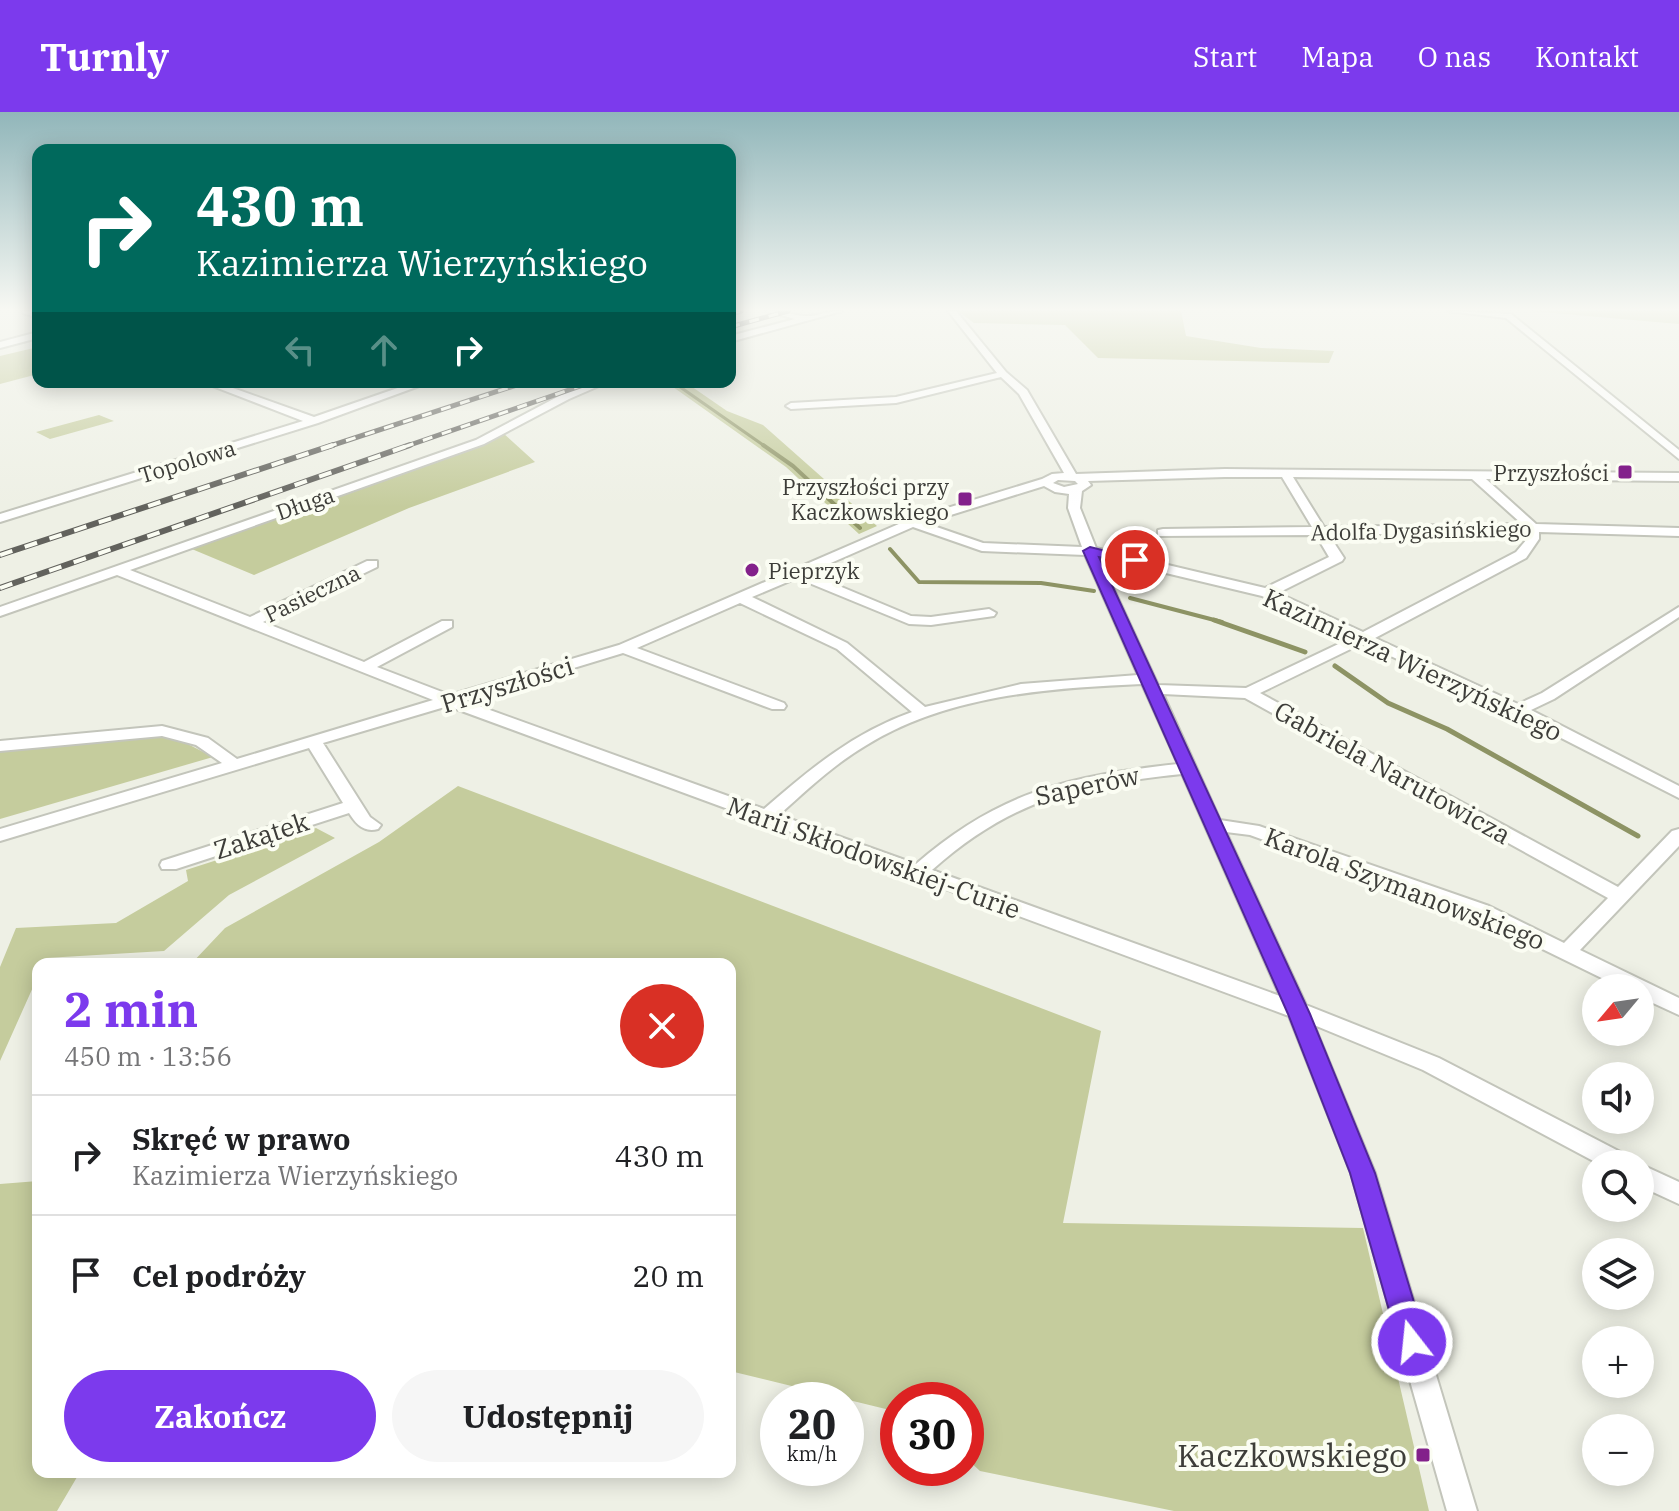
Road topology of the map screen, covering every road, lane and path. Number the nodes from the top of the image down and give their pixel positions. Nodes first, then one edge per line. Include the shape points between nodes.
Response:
1 (994, 376) edge
2 (1006, 376) edge
3 (1582, 376) edge
4 (223, 388) edge
5 (408, 388) edge
6 (588, 388) edge
7 (791, 406) dead end
8 (314, 421) junction
9 (1679, 456) edge
10 (1285, 473) junction
11 (1474, 474) junction
12 (1132, 476) junction
13 (1679, 477) edge
14 (1066, 485) junction
15 (999, 495) junction
16 (0, 518) edge
17 (912, 523) junction
18 (1533, 528) junction
19 (1324, 531) junction
20 (1679, 532) edge
21 (1163, 533) dead end
22 (1090, 551) junction
23 (372, 564) dead end
24 (117, 570) junction
25 (797, 573) junction
26 (1267, 593) junction
27 (742, 598) junction
28 (1679, 611) edge
29 (0, 612) edge
30 (989, 613) dead end
31 (252, 622) junction
32 (447, 624) dead end
33 (1365, 637) junction
34 (624, 648) junction
35 (366, 667) junction
36 (1149, 684) junction
37 (1248, 693) junction
38 (452, 701) junction
39 (778, 706) dead end
40 (1518, 710) junction
41 (923, 713) junction
42 (314, 742) junction
43 (0, 746) edge
44 (234, 765) junction
45 (1187, 768) junction
46 (1679, 793) edge
47 (354, 805) junction
48 (766, 817) junction
49 (1212, 824) junction
50 (372, 825) dead end
51 (0, 835) edge
52 (1679, 835) edge
53 (169, 865) dead end
54 (916, 874) junction
55 (1621, 897) junction
56 (1568, 951) junction
57 (1679, 1007) edge
58 (1299, 1014) junction
59 (1594, 1150) edge
60 (1654, 1181) edge
61 (1679, 1194) edge
62 (1462, 1511) edge

1 - 7 street via 896,400
2 - 14 street via 1023,392
3 - 9 street
4 - 8 street
5 - 8 street, Topolowa
6 - 24 street, Długa via 480,442
8 - 16 street, Topolowa
10 - 11 street
10 - 12 street
10 - 19 street
11 - 13 street
11 - 18 street
12 - 14 street
12 - 14 street via 1104,475
14 - 15 street
14 - 15 street
14 - 22 street
15 - 17 street, Przyszłości
17 - 22 street, Kazimierza Wierzyńskiego via 982,547
17 - 25 street, Przyszłości
18 - 19 street, Adolfa Dygasińskiego
18 - 20 street, Adolfa Dygasińskiego
18 - 33 street via 1533,539 1521,555
19 - 21 street, Adolfa Dygasińskiego
19 - 26 street via 1335,552 1333,563
22 - 26 street, Kazimierza Wierzyńskiego
22 - 36 street
23 - 31 street, Pasieczna
24 - 29 street, Długa
24 - 31 street, Marii Skłodowskiej-Curie
25 - 27 street, Przyszłości
25 - 30 street via 909,620
26 - 33 street, Kazimierza Wierzyńskiego
27 - 34 street, Przyszłości
27 - 41 street via 842,646
28 - 40 street
31 - 35 street, Marii Skłodowskiej-Curie
32 - 35 street
33 - 37 street
33 - 40 street, Kazimierza Wierzyńskiego
34 - 38 street, Przyszłości
34 - 39 street
35 - 38 street, Marii Skłodowskiej-Curie
36 - 37 street, Gabriela Narutowicza
36 - 41 street, Gabriela Narutowicza via 1060,683
36 - 45 street
37 - 55 street, Gabriela Narutowicza
38 - 42 street, Przyszłości
38 - 48 street, Marii Skłodowskiej-Curie
40 - 46 street, Kazimierza Wierzyńskiego
41 - 48 street, Gabriela Narutowicza via 827,763
42 - 44 street, Przyszłości
42 - 47 street
43 - 44 street via 173,732 206,742
44 - 51 street, Przyszłości
45 - 49 street
45 - 54 street, Saperów via 1081,781 1037,793 965,830
47 - 50 street via 363,821
47 - 53 street, Zakątek
48 - 54 street, Marii Skłodowskiej-Curie
49 - 56 street, Karola Szymanowskiego via 1253,830 1406,883
49 - 58 street
52 - 55 street
54 - 58 street, Marii Skłodowskiej-Curie
55 - 56 street
56 - 57 street, Karola Szymanowskiego
58 - 59 street, Marii Skłodowskiej-Curie via 1431,1064
58 - 62 street via 1363,1173
60 - 61 street

